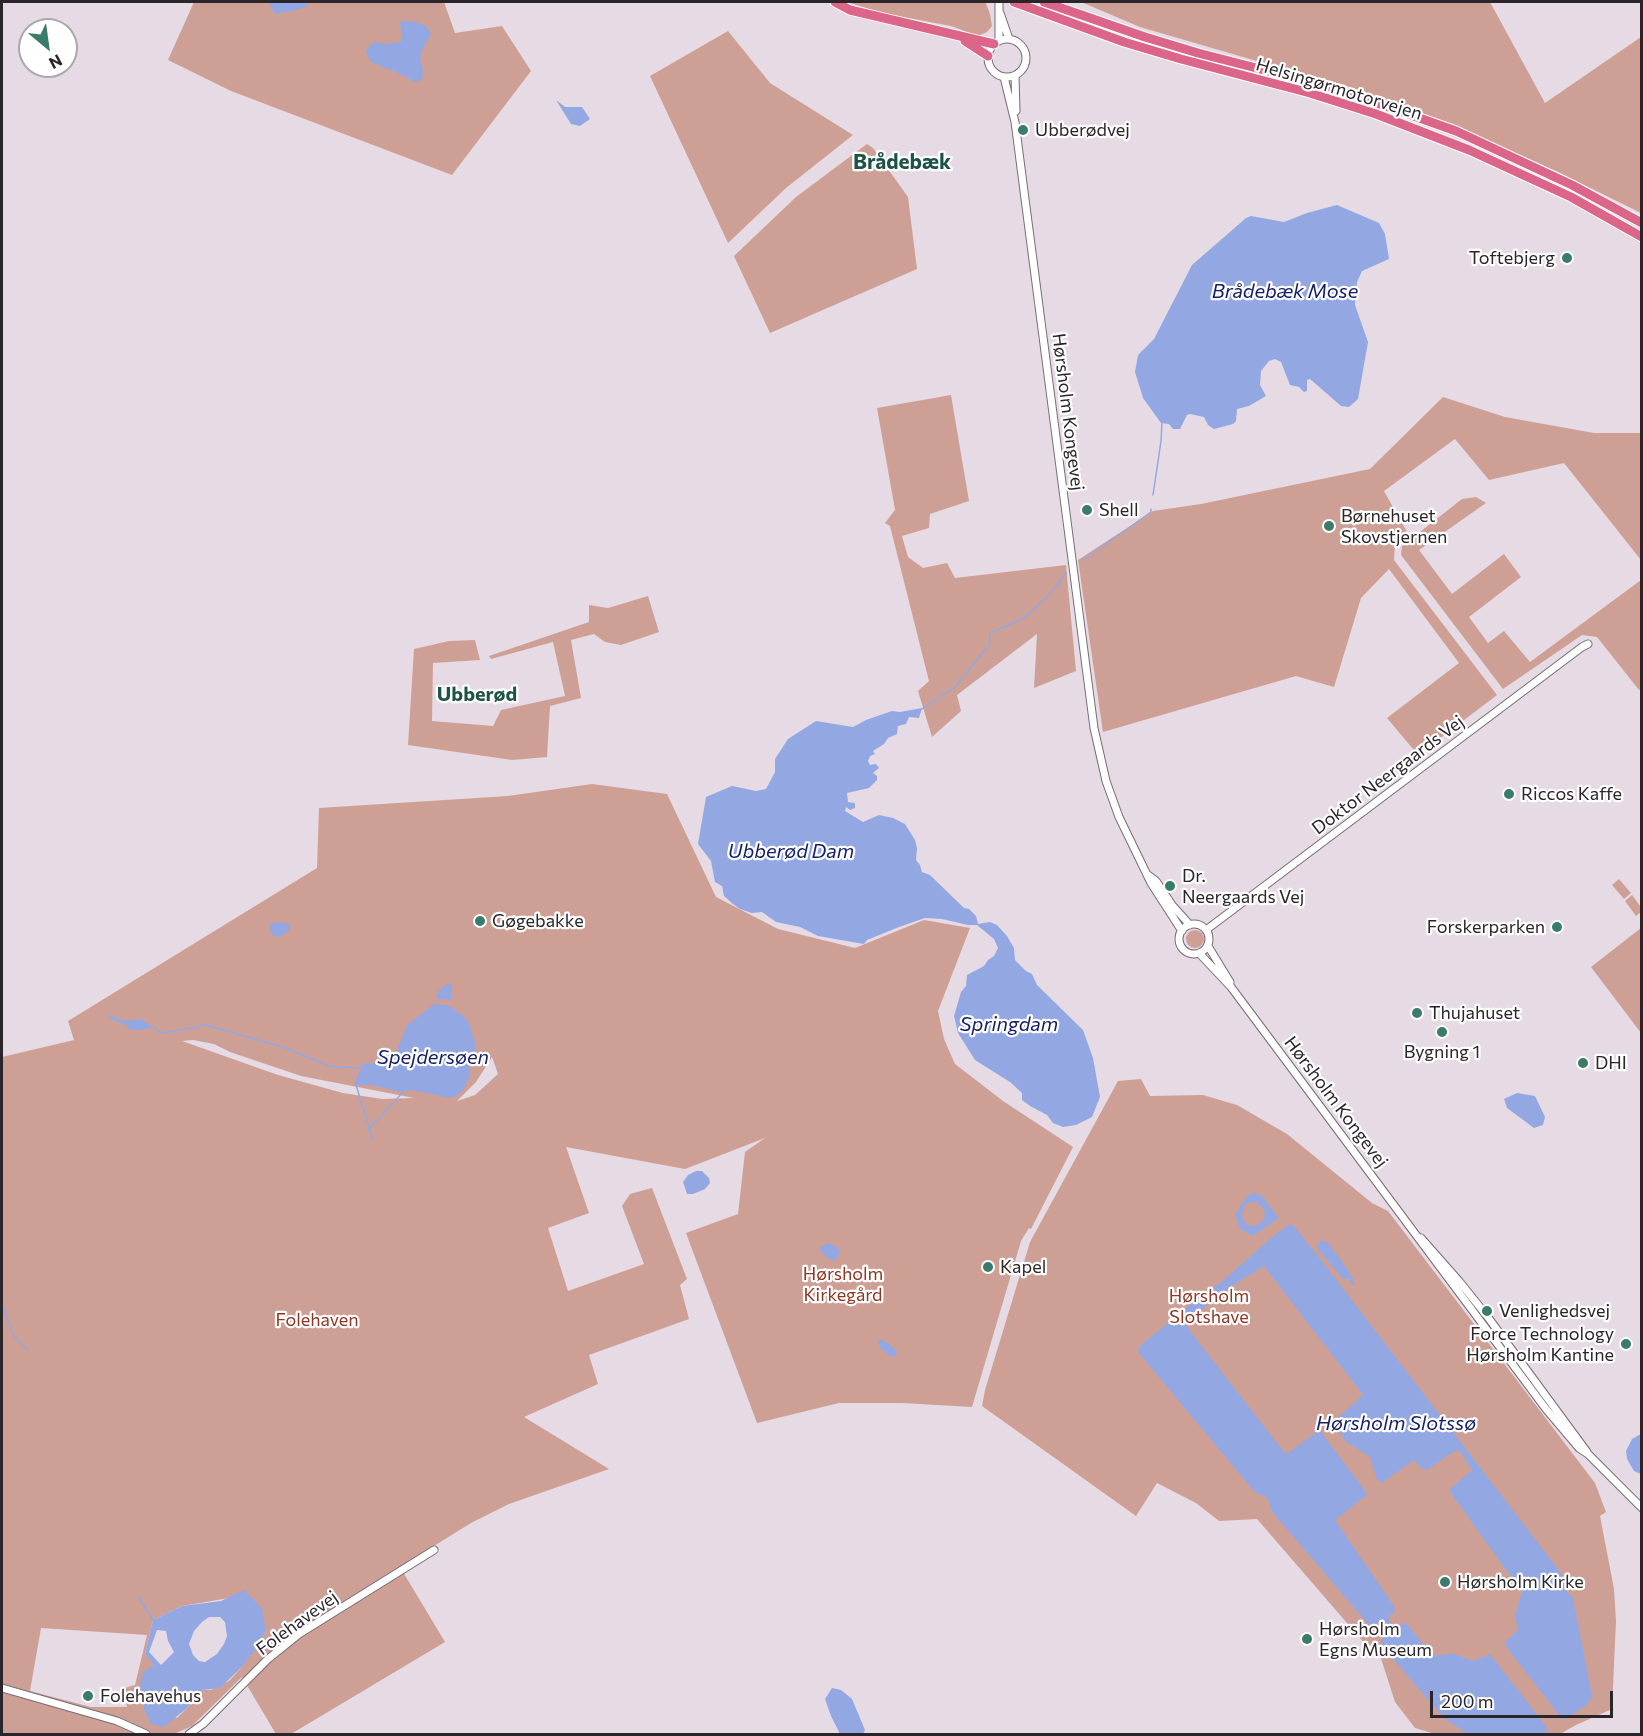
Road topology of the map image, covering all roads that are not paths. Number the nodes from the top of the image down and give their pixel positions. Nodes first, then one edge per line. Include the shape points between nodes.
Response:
1 (835, 2) edge
2 (1000, 2) edge
3 (1014, 2) edge
4 (1044, 2) edge
5 (1000, 13) junction
6 (1062, 20) junction
7 (955, 35) junction
8 (1009, 39) junction
9 (996, 42) junction
10 (988, 56) junction
11 (1015, 75) junction
12 (1004, 77) junction
13 (1016, 122) junction
14 (1641, 223) edge
15 (1641, 237) edge
16 (1588, 644) dead end
17 (1149, 874) junction
18 (1190, 925) junction
19 (1206, 930) junction
20 (1182, 931) junction
21 (1208, 946) junction
22 (1199, 953) junction
23 (1232, 987) junction
24 (1417, 1234) junction
25 (1453, 1287) junction
26 (1511, 1349) junction
27 (1588, 1454) junction
28 (1641, 1508) edge
29 (434, 1550) dead end
30 (2, 1688) edge
31 (146, 1734) edge
32 (189, 1734) edge

1 - 7 highway via 850,10
2 - 5 main road
2 - 6 highway
3 - 6 highway, Helsingørmotorvejen
4 - 14 highway, Helsingørmotorvejen via 1156,40 1338,89 1446,128 1572,184
5 - 8 main road
5 - 9 main road
6 - 15 highway, Helsingørmotorvejen via 1181,59 1376,114 1469,150 1562,193
7 - 9 highway
7 - 10 highway
8 - 9 main road
8 - 11 main road via 1019,43 1026,56 1024,67
9 - 10 main road
10 - 12 main road via 992,70
11 - 12 main road
11 - 13 main road, Hørsholm Kongevej
12 - 13 main road, Hørsholm Kongevej
13 - 17 main road, Hørsholm Kongevej via 1094,728 1119,817
16 - 19 main road, Doktor Neergaards Vej
17 - 18 main road, Hørsholm Kongevej
17 - 20 main road, Hørsholm Kongevej
18 - 19 main road
18 - 20 main road
19 - 21 main road
20 - 22 main road via 1183,948 1192,954
21 - 22 main road
21 - 23 main road, Hørsholm Kongevej
22 - 23 main road, Hørsholm Kongevej
23 - 24 main road, Hørsholm Kongevej
24 - 25 main road, Hørsholm Kongevej
24 - 26 main road, Hørsholm Kongevej
25 - 26 main road via 1502,1346
25 - 27 main road, Hørsholm Kongevej via 1546,1409
26 - 27 main road, Hørsholm Kongevej
27 - 28 main road, Hørsholm Kongevej
29 - 32 main road, Folehavevej via 299,1634
30 - 31 main road via 117,1720

